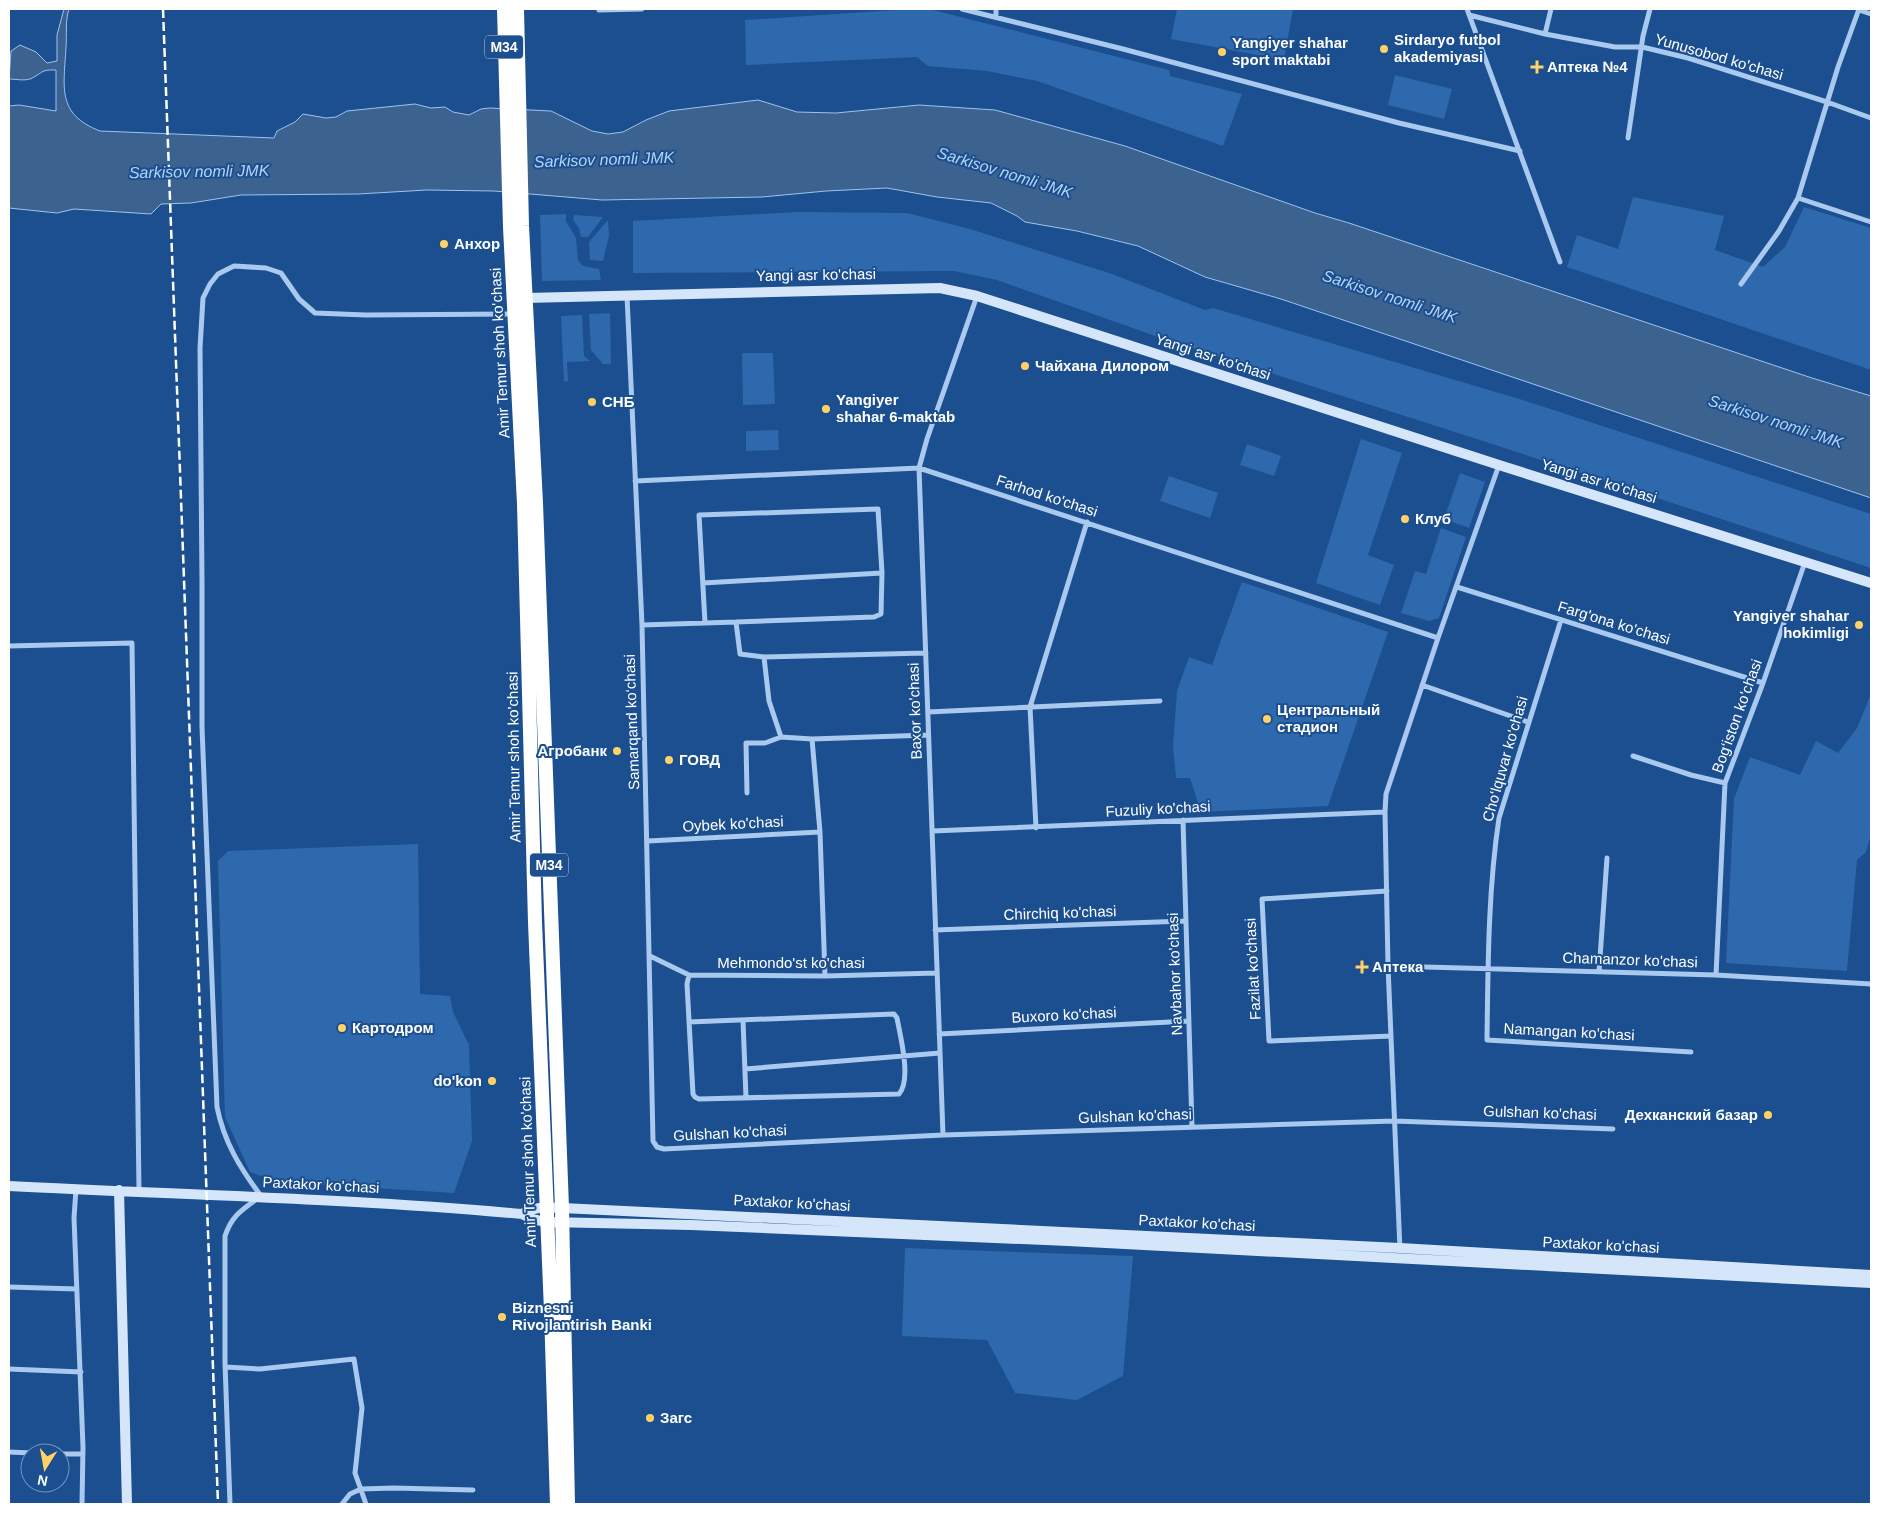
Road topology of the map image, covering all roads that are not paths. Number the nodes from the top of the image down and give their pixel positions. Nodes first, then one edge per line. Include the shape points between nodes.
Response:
1 (504, 9) edge
2 (517, 9) edge
3 (642, 9) edge
4 (962, 9) edge
5 (996, 9) edge
6 (1467, 9) edge
7 (1551, 9) edge
8 (1650, 9) edge
9 (599, 10) edge
10 (1859, 10) edge
11 (1871, 14) edge
12 (1469, 15) junction
13 (996, 16) junction
14 (1545, 34) junction
15 (1642, 47) junction
16 (512, 85) junction
17 (1827, 102) junction
18 (1871, 118) edge
19 (1628, 138) dead end
20 (1520, 151) junction
21 (1798, 198) junction
22 (1871, 222) edge
23 (516, 227) junction
24 (1560, 262) dead end
25 (1741, 284) dead end
26 (627, 295) junction
27 (977, 296) junction
28 (526, 298) junction
29 (515, 314) junction
30 (1500, 465) junction
31 (920, 468) junction
32 (635, 481) junction
33 (1087, 522) junction
34 (1805, 562) junction
35 (882, 573) junction
36 (1871, 582) edge
37 (702, 583) junction
38 (1457, 587) junction
39 (1561, 620) junction
40 (736, 622) junction
41 (705, 623) junction
42 (642, 625) junction
43 (1438, 638) junction
44 (9, 646) edge
45 (926, 653) junction
46 (764, 657) junction
47 (1763, 683) junction
48 (1422, 685) junction
49 (1160, 701) dead end
50 (1030, 707) junction
51 (928, 712) junction
52 (1528, 722) junction
53 (928, 735) junction
54 (781, 737) junction
55 (812, 738) junction
56 (1633, 756) dead end
57 (1726, 783) junction
58 (746, 793) dead end
59 (1385, 812) junction
60 (1184, 820) junction
61 (1036, 828) junction
62 (932, 831) junction
63 (820, 832) junction
64 (648, 841) junction
65 (1607, 858) dead end
66 (1387, 891) junction
67 (1186, 920) junction
68 (552, 921) junction
69 (535, 922) junction
70 (935, 930) junction
71 (650, 956) junction
72 (1388, 966) junction
73 (1488, 968) junction
74 (1599, 972) junction
75 (937, 973) junction
76 (689, 975) junction
77 (1716, 975) junction
78 (825, 976) junction
79 (1871, 984) edge
80 (743, 1020) junction
81 (1189, 1021) junction
82 (689, 1022) junction
83 (939, 1034) junction
84 (1391, 1036) junction
85 (1691, 1052) dead end
86 (940, 1053) junction
87 (904, 1055) junction
88 (745, 1069) junction
89 (746, 1098) junction
90 (1394, 1120) junction
91 (1192, 1127) junction
92 (1614, 1128) dead end
93 (943, 1135) junction
94 (657, 1147) joint
95 (9, 1186) edge
96 (76, 1189) junction
97 (119, 1190) junction
98 (139, 1191) junction
99 (261, 1196) junction
100 (546, 1207) junction
101 (562, 1208) junction
102 (522, 1214) junction
103 (546, 1222) junction
104 (562, 1222) junction
105 (1400, 1253) junction
106 (1871, 1275) edge
107 (1871, 1283) edge
108 (9, 1287) edge
109 (77, 1289) junction
110 (226, 1368) junction
111 (9, 1369) edge
112 (81, 1372) junction
113 (70, 1454) edge
114 (83, 1454) junction
115 (361, 1489) junction
116 (472, 1490) dead end
117 (82, 1504) edge
118 (127, 1504) edge
119 (230, 1504) edge
120 (342, 1504) edge
121 (366, 1504) edge
122 (557, 1504) edge
123 (568, 1504) edge

1 - 16 highway, Amir Temur shoh ko'chasi / M34
2 - 16 highway, Amir Temur shoh ko'chasi / M34
3 - 9 street
4 - 13 street
5 - 13 street
6 - 12 street
7 - 14 street
8 - 15 street
10 - 11 street
10 - 17 street
12 - 14 street, Yunusobod ko'chasi
12 - 20 street
13 - 20 street via 1398,123
14 - 15 street, Yunusobod ko'chasi via 1614,47
15 - 17 street, Yunusobod ko'chasi via 1688,58
15 - 19 street
16 - 23 highway, Amir Temur shoh ko'chasi / M34
17 - 18 street, Yunusobod ko'chasi
17 - 21 street
20 - 24 street
21 - 22 street
21 - 25 street
23 - 28 highway, Amir Temur shoh ko'chasi / M34
23 - 29 highway, Amir Temur shoh ko'chasi / M34
26 - 27 main road, Yangi asr ko'chasi via 940,288
26 - 28 main road, Yangi asr ko'chasi
26 - 32 street, Samarqand ko‘chasi
27 - 30 main road, Yangi asr ko'chasi
27 - 31 street, Baxor ko'chasi
28 - 68 highway, Amir Temur shoh ko'chasi / M34
29 - 69 highway, Amir Temur shoh ko'chasi / M34 via 524,504
29 - 99 street via 315,314 281,273 250,266 234,266 218,274 203,298 200,348 202,727 217,1107 235,1160
30 - 34 main road, Yangi asr ko'chasi
30 - 38 street
31 - 32 street, Farhod ko'chasi
31 - 33 street, Farhod ko'chasi
31 - 45 street, Baxor ko'chasi
32 - 42 street, Samarqand ko‘chasi
33 - 43 street, Farhod ko'chasi
33 - 50 street
34 - 36 main road, Yangi asr ko'chasi
34 - 47 street, Bog‘iston ko'chasi
35 - 37 street
35 - 37 street via 878,509 699,515
35 - 40 street via 881,614 874,618
37 - 41 street
38 - 39 street, Farg'ona ko'chasi
38 - 43 street
39 - 47 street, Farg'ona ko'chasi
39 - 52 street, Cho‘lquvar ko'chasi
40 - 41 street
40 - 46 street via 740,654
41 - 42 street
42 - 64 street, Samarqand ko‘chasi
43 - 48 street
44 - 98 street via 132,643
45 - 46 street
45 - 51 street, Baxor ko'chasi
46 - 54 street via 769,701
47 - 57 street, Bog‘iston ko'chasi
48 - 52 street
48 - 59 street via 1386,794
49 - 50 street
50 - 51 street
50 - 61 street
51 - 53 street, Baxor ko'chasi
52 - 73 street, Cho‘lquvar ko'chasi via 1499,818
53 - 55 street
53 - 62 street, Baxor ko'chasi
54 - 55 street
54 - 58 street via 765,743 746,743
55 - 63 street
56 - 57 street
57 - 77 street, Bog‘iston ko'chasi
59 - 60 street, Fuzuliy ko'chasi
59 - 66 street
60 - 61 street, Fuzuliy ko'chasi
60 - 67 street, Navbahor ko'chasi
61 - 62 street, Fuzuliy ko'chasi
62 - 70 street, Baxor ko'chasi
63 - 64 street, Oybek ko'chasi
63 - 78 street
64 - 71 street, Samarqand ko‘chasi
65 - 74 street
66 - 72 street
66 - 84 street, Fazilat ko'chasi via 1262,899 1269,1041
67 - 70 street, Chirchiq ko'chasi
67 - 81 street, Navbahor ko'chasi
68 - 69 highway
68 - 101 highway, Amir Temur shoh ko'chasi / M34
69 - 100 highway, Amir Temur shoh ko'chasi / M34
70 - 75 street, Baxor ko'chasi
71 - 76 street, Mehmondo'st ko'chasi
71 - 94 street, Samarqand ko‘chasi via 653,1141
72 - 73 street, Chamanzor ko'chasi
72 - 84 street
73 - 74 street, Chamanzor ko'chasi
73 - 85 street, Namangan ko'chasi via 1487,1040
74 - 77 street, Chamanzor ko'chasi
75 - 78 street, Mehmondo'st ko'chasi
75 - 83 street, Baxor ko'chasi
76 - 78 street, Mehmondo'st ko'chasi
76 - 82 street via 686,984
77 - 79 street, Chamanzor ko'chasi
80 - 82 street
80 - 87 street via 894,1014
80 - 88 street
81 - 83 street, Buxoro ko'chasi
81 - 91 street, Navbahor ko'chasi
82 - 89 street via 695,1097
83 - 86 street, Baxor ko'chasi
84 - 90 street
86 - 87 street
86 - 93 street, Baxor ko'chasi
87 - 88 street
87 - 89 street via 904,1087 899,1094
88 - 89 street
90 - 91 street, Gulshan ko'chasi
90 - 92 street, Gulshan ko'chasi
90 - 105 street
91 - 93 street, Gulshan ko'chasi
93 - 94 street, Gulshan ko'chasi
95 - 96 main road, Paxtakor ko'chasi
96 - 97 main road, Paxtakor ko'chasi
96 - 109 street
97 - 98 main road, Paxtakor ko'chasi
97 - 118 main road
98 - 99 main road, Paxtakor ko'chasi
99 - 102 main road, Paxtakor ko'chasi
99 - 110 street via 229,1222 225,1236
100 - 101 main road, Paxtakor ko'chasi
100 - 102 main road, Paxtakor ko'chasi via 530,1209
100 - 103 highway, Amir Temur shoh ko'chasi / M34
101 - 104 highway, Amir Temur shoh ko'chasi / M34
101 - 105 main road, Paxtakor ko'chasi
102 - 103 main road, Paxtakor ko'chasi
103 - 104 main road, Paxtakor ko'chasi
103 - 122 highway, Amir Temur shoh ko'chasi / M34
104 - 105 main road, Paxtakor ko'chasi
104 - 123 highway, Amir Temur shoh ko'chasi / M34
105 - 106 main road, Paxtakor ko'chasi
105 - 107 main road, Paxtakor ko'chasi
108 - 109 street
109 - 112 street
110 - 115 street via 260,1369 354,1359 362,1408 355,1473
110 - 119 street
111 - 112 street
112 - 114 street
113 - 114 street
114 - 117 street
115 - 116 street
115 - 120 street via 350,1494
115 - 121 street

